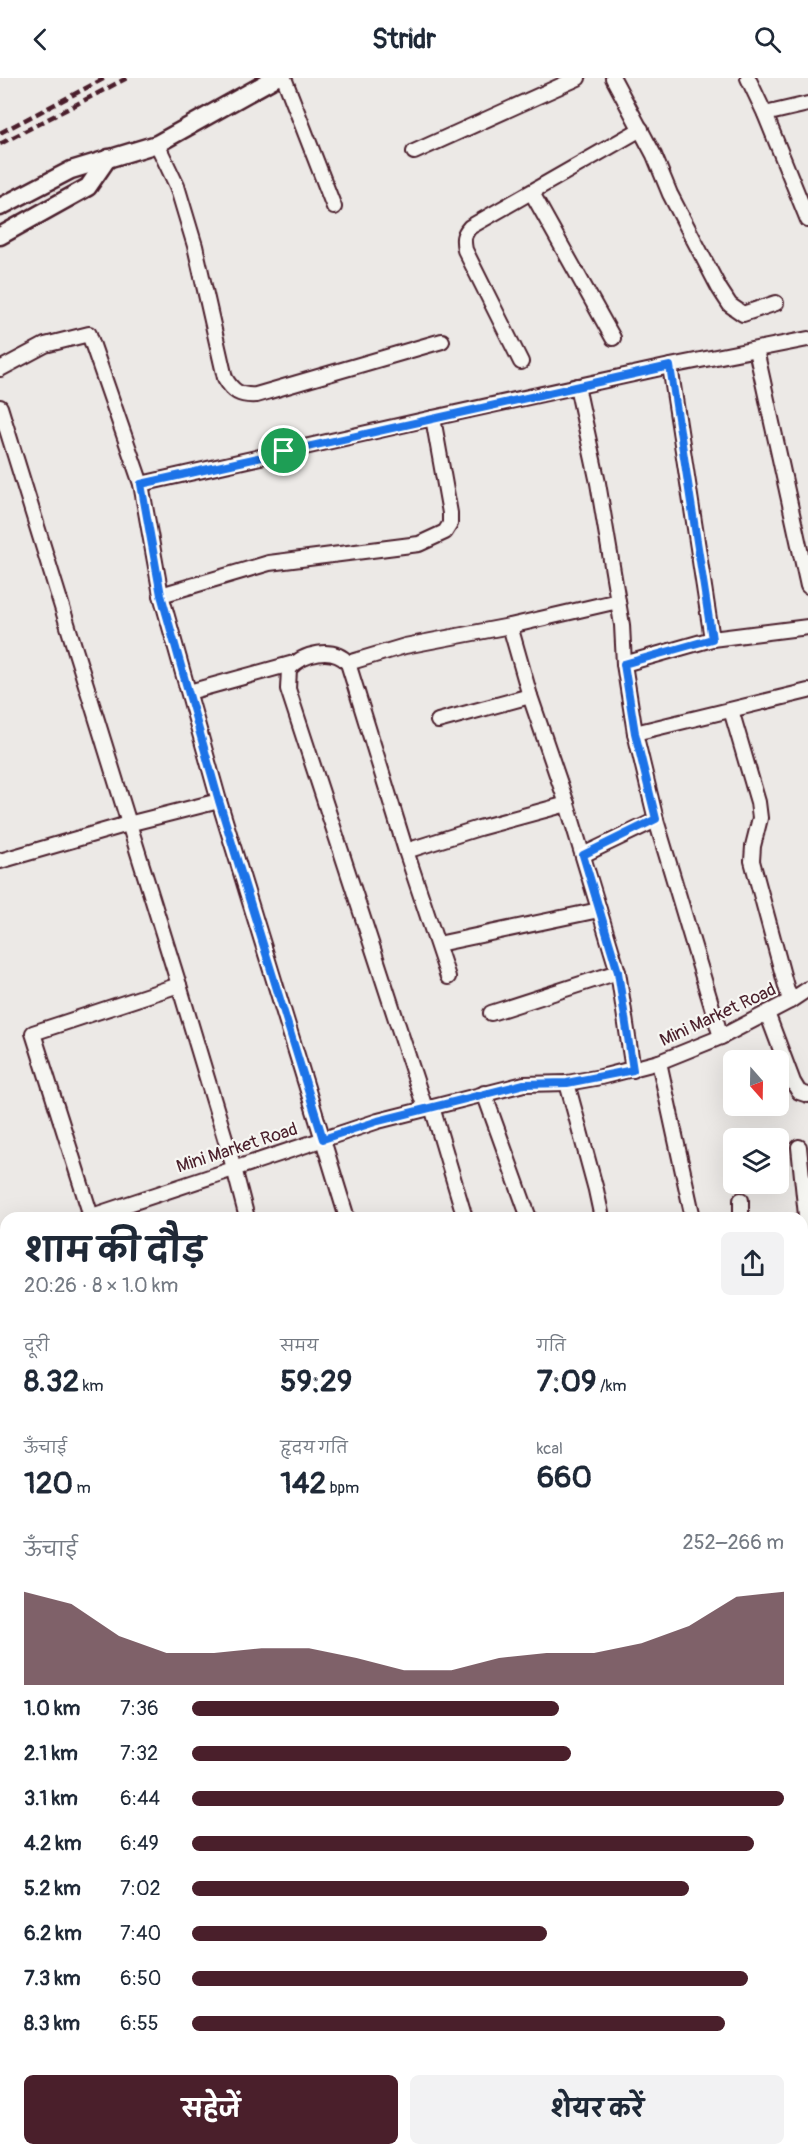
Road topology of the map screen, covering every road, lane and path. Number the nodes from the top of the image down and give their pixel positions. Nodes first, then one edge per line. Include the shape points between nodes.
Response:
1 (274, 78) edge
2 (284, 78) edge
3 (578, 78) edge
4 (613, 78) edge
5 (748, 78) edge
6 (808, 104) edge
7 (765, 114) junction
8 (640, 129) junction
9 (157, 144) junction
10 (414, 152) dead end
11 (108, 158) junction
12 (532, 193) junction
13 (0, 207) edge
14 (333, 207) dead end
15 (808, 220) edge
16 (0, 236) edge
17 (776, 303) dead end
18 (613, 338) dead end
19 (808, 339) edge
20 (442, 341) dead end
21 (756, 350) junction
22 (521, 362) dead end
23 (670, 366) junction
24 (0, 369) edge
25 (577, 386) junction
26 (0, 407) edge
27 (433, 418) junction
28 (141, 484) junction
29 (808, 586) edge
30 (161, 595) junction
31 (618, 601) junction
32 (510, 626) junction
33 (808, 627) edge
34 (712, 639) junction
35 (294, 663) junction
36 (348, 663) junction
37 (624, 664) junction
38 (808, 691) edge
39 (189, 692) junction
40 (530, 696) junction
41 (731, 710) junction
42 (438, 721) dead end
43 (635, 733) junction
44 (219, 801) junction
45 (567, 804) junction
46 (656, 819) junction
47 (128, 824) junction
48 (406, 851) junction
49 (583, 855) junction
50 (0, 861) edge
51 (599, 910) junction
52 (438, 944) junction
53 (618, 972) junction
54 (448, 977) dead end
55 (179, 985) junction
56 (808, 989) edge
57 (790, 1001) junction
58 (491, 1013) dead end
59 (767, 1013) junction
60 (721, 1037) junction
61 (659, 1062) junction
62 (633, 1070) junction
63 (567, 1083) junction
64 (484, 1093) junction
65 (808, 1095) edge
66 (428, 1108) junction
67 (323, 1139) junction
68 (799, 1148) dead end
69 (234, 1168) junction
70 (741, 1200) dead end
71 (87, 1212) edge
72 (117, 1212) edge
73 (245, 1212) edge
74 (345, 1212) edge
75 (463, 1212) edge
76 (527, 1212) edge
77 (601, 1212) edge
78 (692, 1212) edge
79 (741, 1212) edge
80 (806, 1212) edge

1 - 9 street
2 - 14 street
3 - 10 street
4 - 8 street
5 - 7 street
6 - 7 street
7 - 15 street
8 - 12 street
8 - 17 street via 730,305 743,314
9 - 11 street
9 - 20 street via 177,186 225,378 233,391 256,395
11 - 13 street via 71,170
11 - 16 street via 88,187
12 - 18 street
12 - 22 street via 470,227 463,240
19 - 21 street
21 - 23 street
21 - 29 street
23 - 25 street
23 - 34 street
24 - 28 street via 45,345 89,334
25 - 27 street
25 - 31 street
26 - 47 street
27 - 28 street
27 - 30 street via 450,513 445,532 418,544 269,563
28 - 30 street
30 - 39 street
31 - 32 street
31 - 37 street
32 - 36 street via 405,646
32 - 40 street
33 - 34 street
34 - 37 street
35 - 36 street via 335,653
35 - 39 street
35 - 66 street via 287,675 288,689
36 - 48 street
37 - 43 street
38 - 41 street
39 - 44 street
40 - 42 street
40 - 45 street
41 - 43 street
41 - 57 street via 758,802 760,818 752,861
43 - 46 street
44 - 47 street
44 - 67 street
45 - 48 street
45 - 49 street
46 - 49 street
46 - 60 street
47 - 50 street
47 - 55 street
48 - 52 street
49 - 51 street
51 - 52 street
51 - 53 street
52 - 54 street
53 - 58 street
53 - 62 street
55 - 69 street
55 - 71 street via 33,1033
56 - 57 street, Mini Market Road
57 - 59 street, Mini Market Road
59 - 60 street, Mini Market Road
59 - 65 street via 793,1082 799,1092
60 - 61 street, Mini Market Road
61 - 62 street, Mini Market Road
61 - 78 street
62 - 63 street, Mini Market Road
63 - 64 street, Mini Market Road via 524,1084
63 - 77 street
64 - 66 street, Mini Market Road
64 - 76 street
66 - 67 street, Mini Market Road
66 - 75 street
67 - 69 street, Mini Market Road
67 - 74 street
68 - 80 street
69 - 72 street, Mini Market Road
69 - 73 street
70 - 79 street

